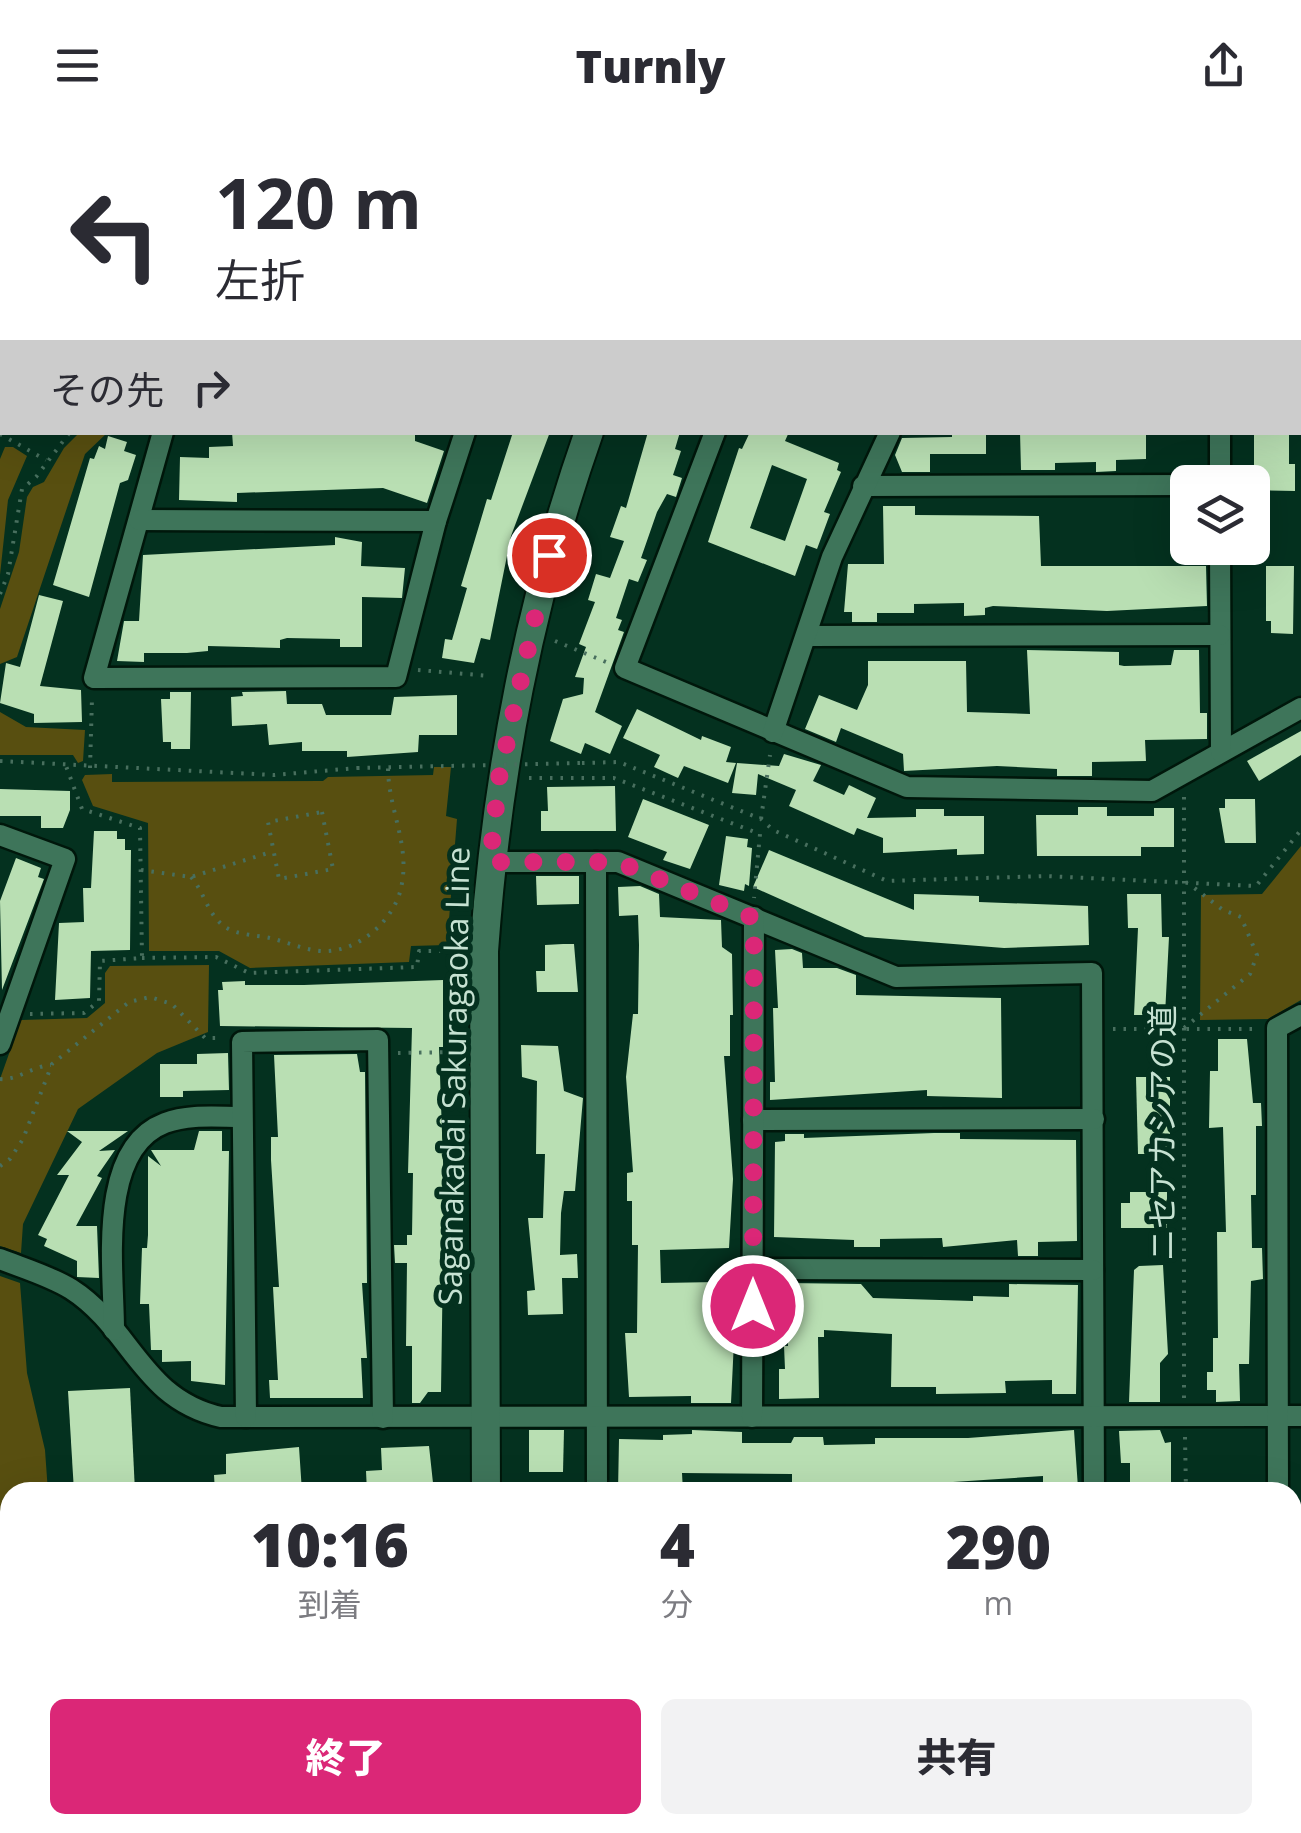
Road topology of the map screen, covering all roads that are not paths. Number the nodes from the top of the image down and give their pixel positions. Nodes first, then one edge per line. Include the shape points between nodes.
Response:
1 (162, 435) edge
2 (464, 435) edge
3 (588, 435) edge
4 (714, 435) edge
5 (888, 435) edge
6 (1220, 435) edge
7 (1220, 465) edge
8 (1170, 485) edge
9 (863, 486) junction
10 (139, 520) junction
11 (436, 521) junction
12 (1220, 565) edge
13 (1220, 635) junction
14 (808, 636) junction
15 (1301, 708) edge
16 (773, 732) junction
17 (1222, 752) junction
18 (0, 835) edge
19 (490, 862) junction
20 (596, 862) junction
21 (754, 918) junction
22 (1301, 1015) edge
23 (0, 1044) edge
24 (242, 1117) junction
25 (753, 1120) junction
26 (1094, 1120) junction
27 (0, 1258) edge
28 (753, 1269) junction
29 (1093, 1270) junction
30 (114, 1330) junction
31 (596, 1416) junction
32 (752, 1416) junction
33 (1276, 1416) junction
34 (1301, 1416) edge
35 (246, 1418) junction
36 (383, 1418) junction
37 (482, 1418) junction
38 (1093, 1418) junction
39 (485, 1482) edge
40 (597, 1482) edge
41 (1094, 1482) edge
42 (1278, 1482) edge

1 - 10 street
2 - 11 street
3 - 19 main road, Saganakadai Sakuragaoka Line via 530,629 499,778
4 - 16 street via 625,668
5 - 9 street
6 - 7 street
8 - 9 street
9 - 14 street
10 - 11 street
10 - 11 street via 94,678 396,677
12 - 13 street
13 - 14 street
13 - 17 street
14 - 16 street
15 - 17 street
16 - 17 street via 906,787 1152,791
18 - 23 street via 65,859
19 - 20 street
19 - 37 main road, Saganakadai Sakuragaoka Line
20 - 21 street via 618,862
20 - 31 street
21 - 25 street
21 - 26 street via 896,977 1092,974
22 - 33 street via 1277,1028
24 - 30 street via 161,1124 138,1142 116,1178
24 - 35 street
24 - 36 street via 242,1042 378,1040
25 - 26 street
25 - 28 street
26 - 29 street
27 - 30 street via 73,1290
28 - 29 street
28 - 32 street
29 - 38 street
30 - 35 street via 168,1394 210,1414
31 - 32 street
31 - 37 street
31 - 40 street
32 - 38 street
33 - 34 street
33 - 38 street
33 - 42 street
35 - 36 street
36 - 37 street
37 - 39 main road, Saganakadai Sakuragaoka Line
38 - 41 street

